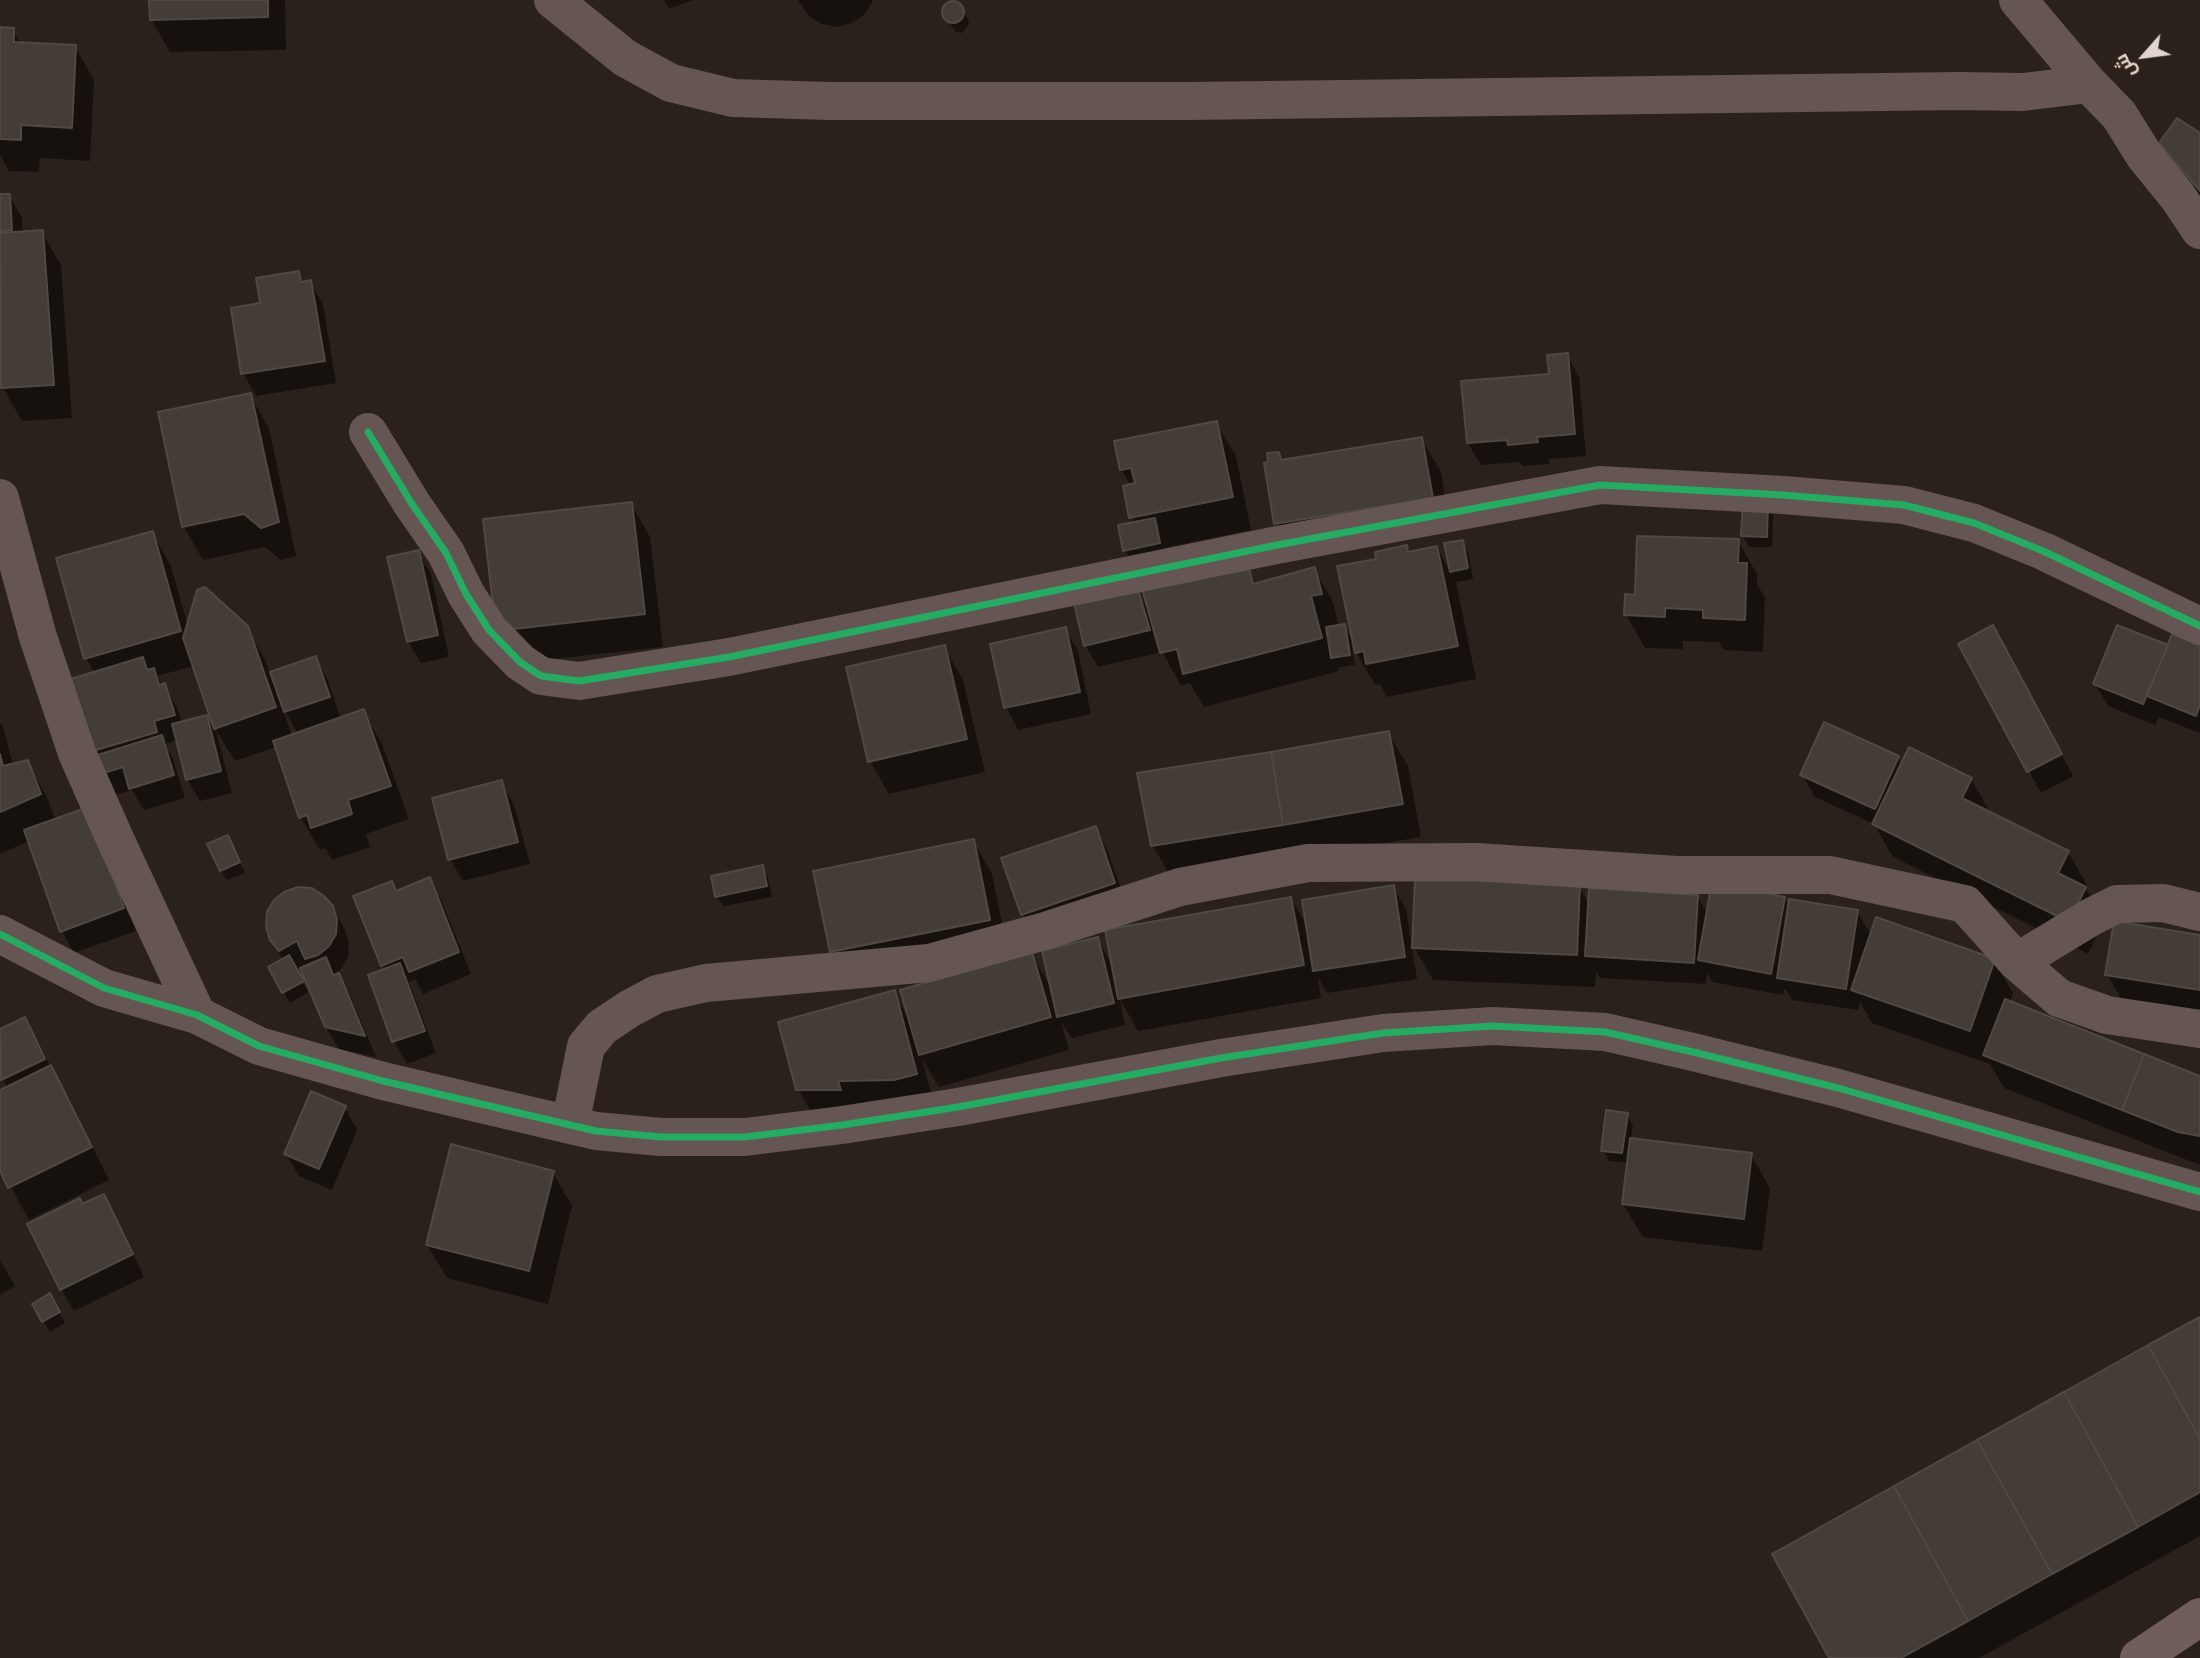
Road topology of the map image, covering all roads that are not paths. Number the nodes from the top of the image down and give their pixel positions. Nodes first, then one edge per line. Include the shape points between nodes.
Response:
1 (553, 0) edge
2 (2018, 0) edge
3 (2090, 84) junction
4 (2200, 230) edge
5 (368, 432) dead end
6 (0, 498) edge
7 (2200, 626) edge
8 (2200, 912) edge
9 (5, 944) edge
10 (2017, 962) junction
11 (197, 1015) junction
12 (2200, 1029) edge
13 (570, 1125) junction
14 (2200, 1192) edge
15 (2200, 1617) edge
16 (2139, 1658) edge

1 - 3 street via 617,51 671,83 733,98 1189,101 2023,92
2 - 3 street
3 - 4 street via 2119,115
5 - 7 street via 489,630 541,676 579,681 741,654 1600,485 1903,505 1974,523 2043,551
6 - 11 street via 38,636 77,752
8 - 10 street via 2163,903 2117,904
9 - 11 street via 104,988
10 - 12 street via 2059,998 2107,1016
10 - 13 street via 1965,904 1830,874 1677,875 1476,862 1308,863 1180,887 929,963 706,983 657,994 602,1027 586,1046
11 - 13 street via 272,1050
13 - 14 street via 662,1137 745,1137 958,1107 1383,1033 1493,1026 1605,1032 1680,1049 1838,1088
15 - 16 main road

